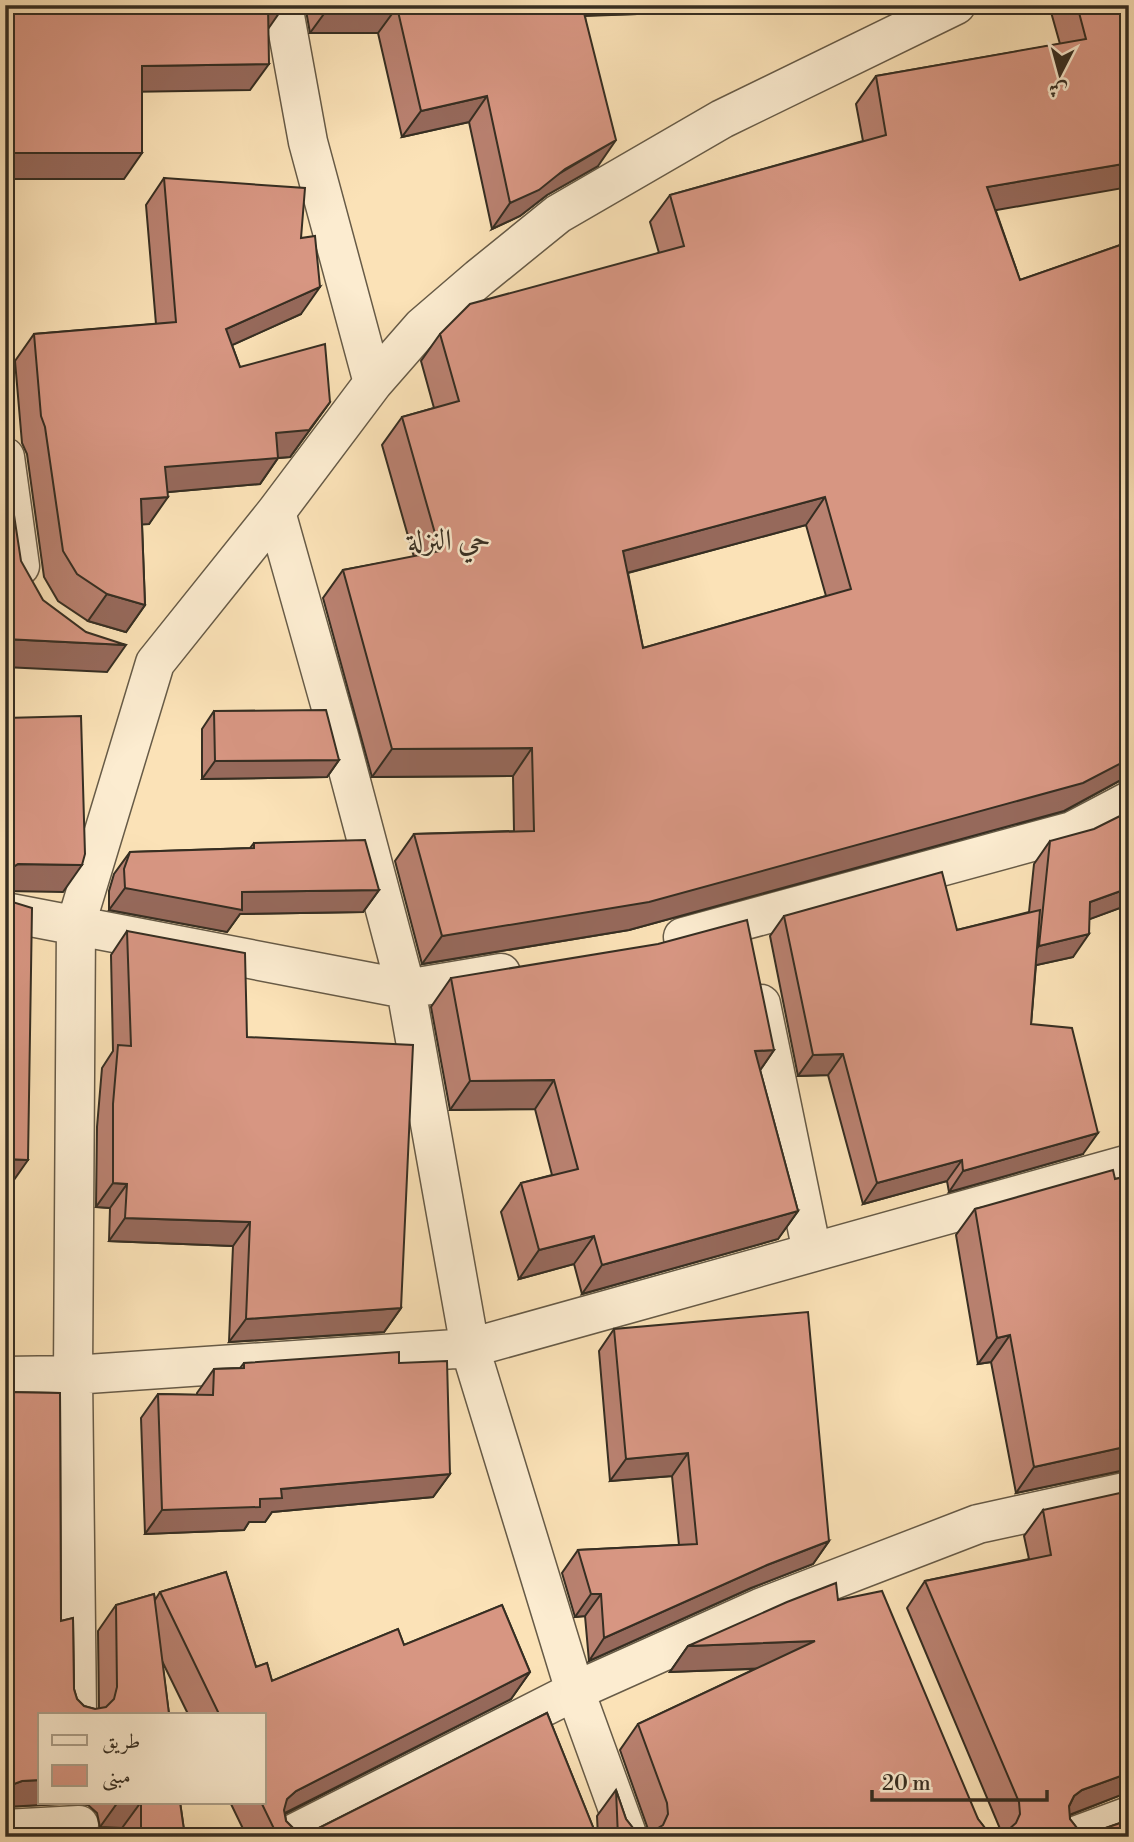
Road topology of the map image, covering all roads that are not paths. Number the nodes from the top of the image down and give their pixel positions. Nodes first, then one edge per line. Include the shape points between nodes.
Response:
1 (283, 5) edge
2 (956, 5) edge
3 (373, 383) junction
4 (5, 457) edge
5 (276, 512) junction
6 (30, 595) edge
7 (117, 652) dead end
8 (155, 663) junction
9 (1129, 801) edge
10 (5, 912) edge
11 (744, 920) junction
12 (76, 924) junction
13 (646, 947) edge
14 (540, 967) edge
15 (406, 989) junction
16 (1129, 1164) edge
17 (812, 1252) junction
18 (470, 1348) junction
19 (73, 1375) junction
20 (5, 1376) edge
21 (1129, 1491) edge
22 (575, 1691) junction
23 (77, 1713) edge
24 (1129, 1816) edge
25 (79, 1821) edge
26 (5, 1829) edge
27 (287, 1837) edge
28 (628, 1837) edge
29 (1072, 1837) edge

1 - 3 street via 308,142
2 - 3 street via 722,119 558,214 422,327
3 - 5 street
4 - 6 street via 23,585
5 - 8 street
5 - 15 street
7 - 8 street
8 - 12 street
9 - 11 street via 1072,831
10 - 12 street
11 - 13 street
11 - 17 street
12 - 15 street
12 - 19 street
14 - 15 street
15 - 18 street
16 - 17 street
17 - 18 street
18 - 19 street
18 - 22 street
19 - 20 street
19 - 23 street
21 - 22 street via 978,1524 872,1579 760,1608
22 - 27 street
22 - 28 street
24 - 29 street
25 - 26 street

